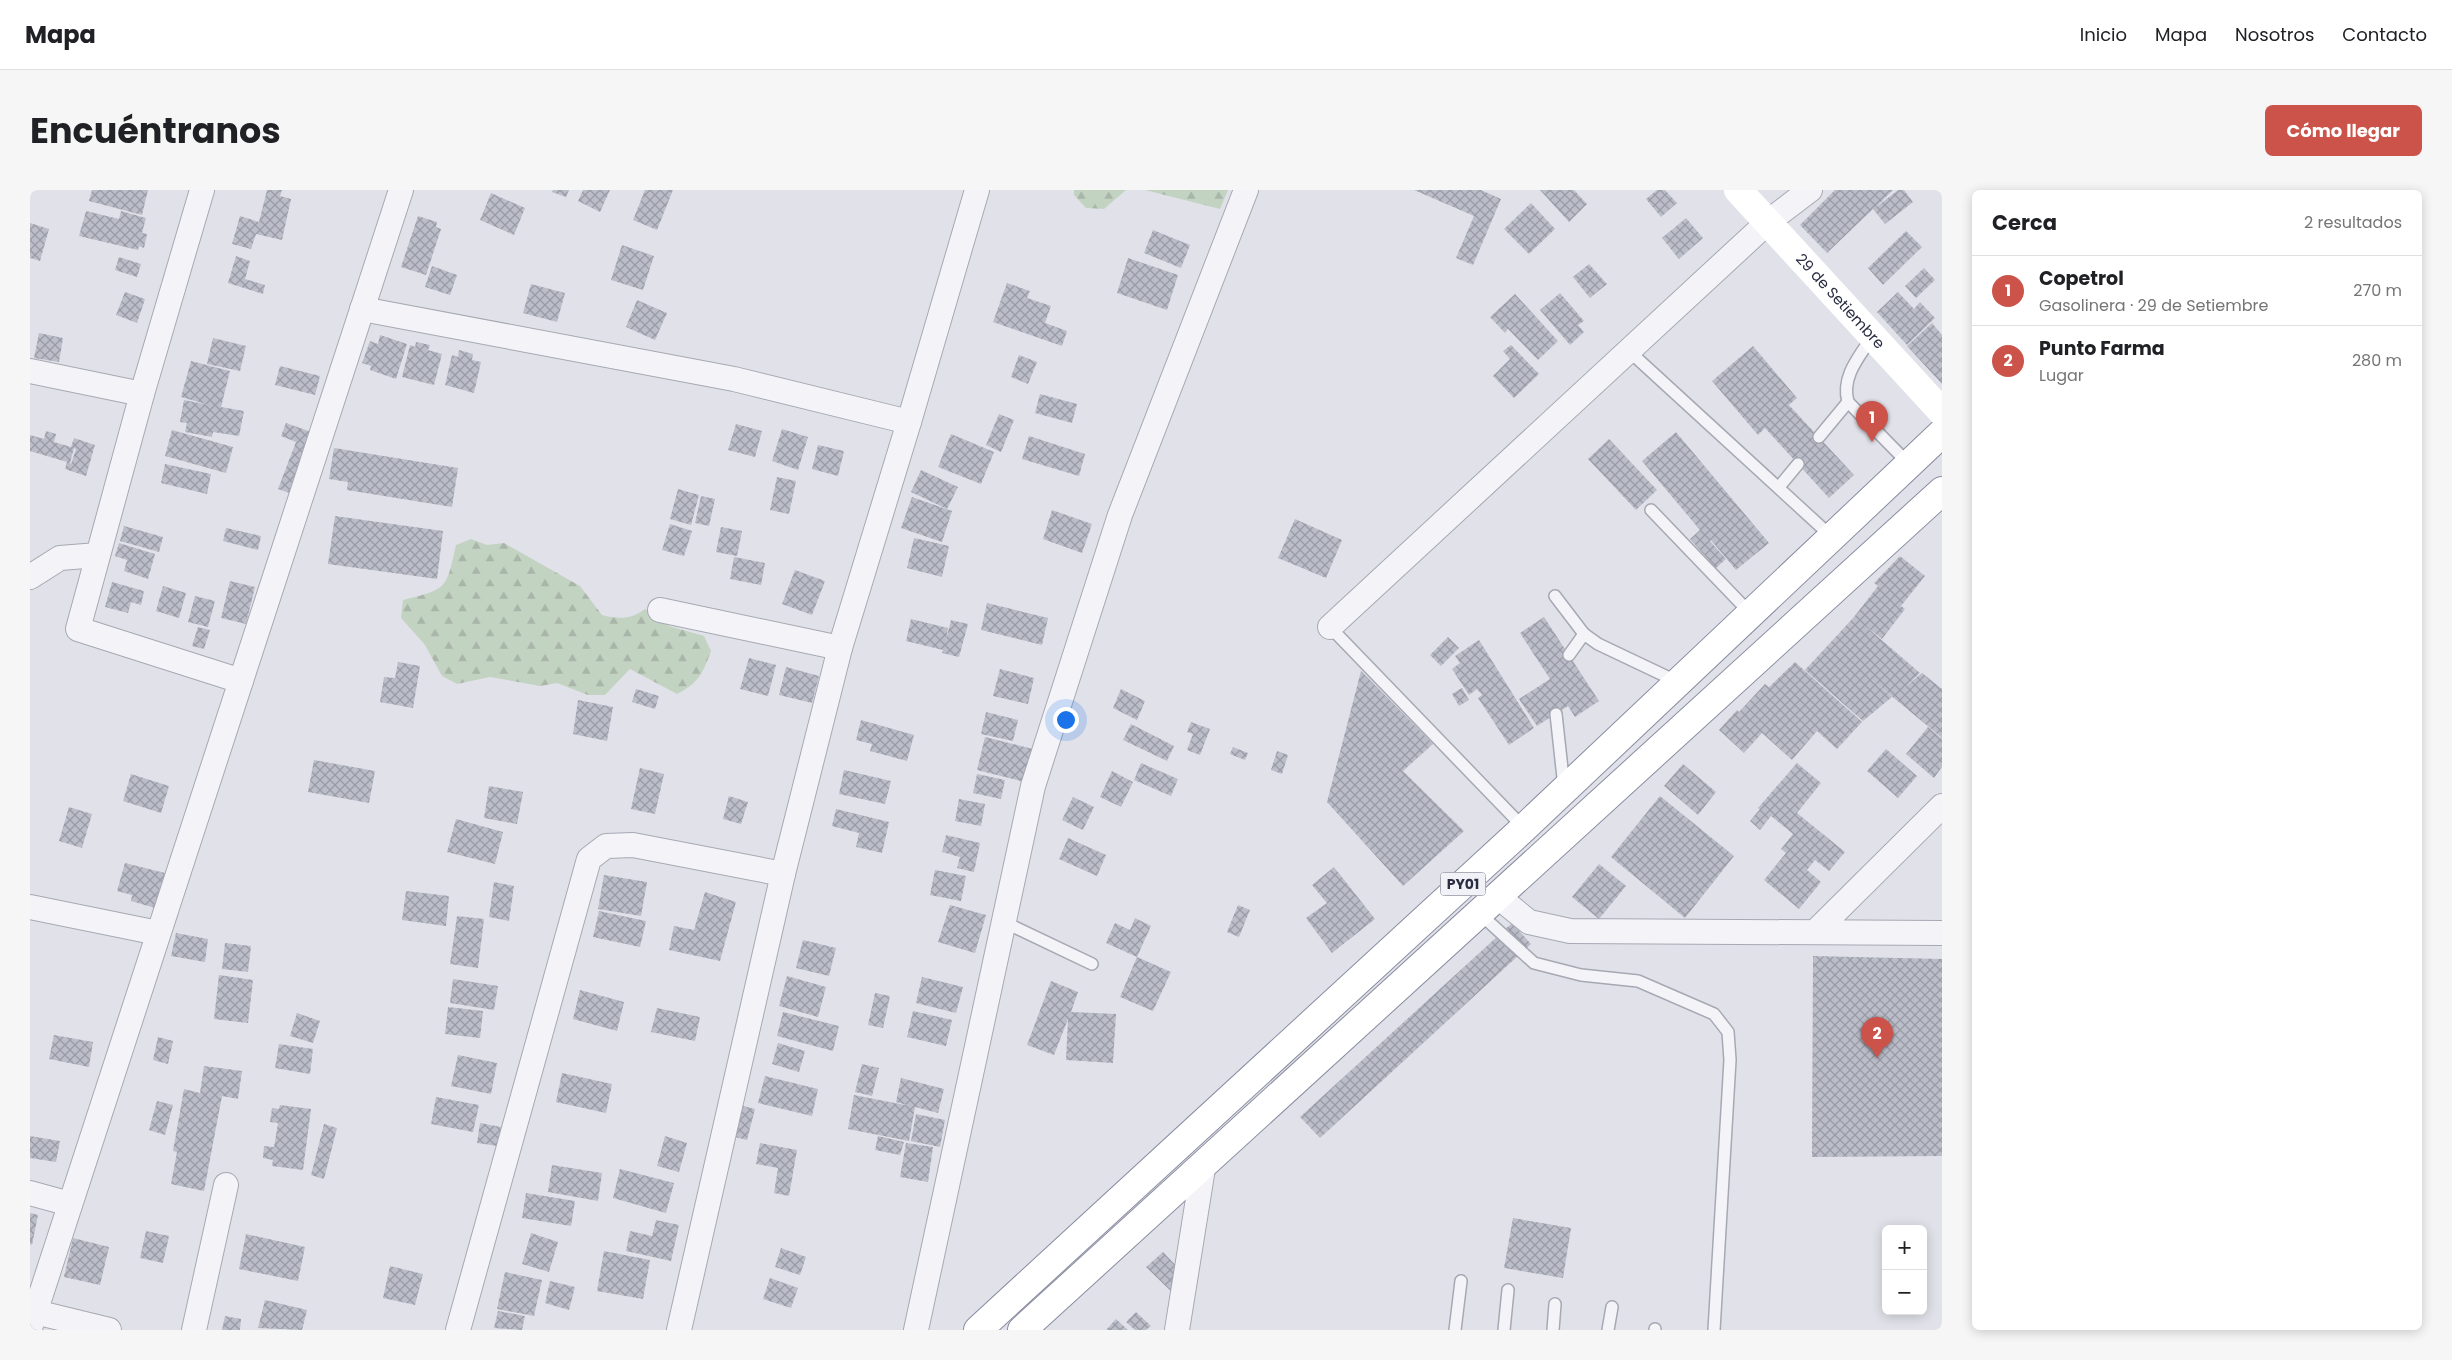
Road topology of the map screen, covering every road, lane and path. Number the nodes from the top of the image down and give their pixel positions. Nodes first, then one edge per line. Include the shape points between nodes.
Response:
1 (202, 190) edge
2 (401, 190) edge
3 (977, 190) edge
4 (1246, 190) edge
5 (1738, 190) edge
6 (1810, 190) edge
7 (1769, 221) junction
8 (362, 309) junction
9 (1872, 335) junction
10 (1629, 351) junction
11 (30, 371) edge
12 (142, 394) junction
13 (1848, 402) junction
14 (1942, 412) edge
15 (909, 422) junction
16 (1942, 433) edge
17 (1819, 438) dead end
18 (1798, 464) dead end
19 (1909, 464) junction
20 (1779, 487) junction
21 (1942, 491) edge
22 (1652, 510) dead end
23 (1832, 537) junction
24 (98, 555) junction
25 (30, 577) edge
26 (1555, 596) dead end
27 (660, 610) dead end
28 (1751, 614) junction
29 (1330, 627) joint
30 (1584, 634) junction
31 (840, 648) junction
32 (1569, 655) dead end
33 (241, 681) junction
34 (1678, 682) junction
35 (1556, 714) dead end
36 (1565, 789) junction
37 (1942, 806) edge
38 (1524, 828) junction
39 (783, 874) junction
40 (1488, 904) junction
41 (30, 908) edge
42 (1004, 922) junction
43 (1815, 932) junction
44 (1942, 933) edge
45 (158, 934) junction
46 (1092, 964) dead end
47 (1204, 1162) junction
48 (226, 1185) dead end
49 (30, 1193) edge
50 (70, 1204) junction
51 (1461, 1281) dead end
52 (1508, 1290) dead end
53 (1555, 1304) dead end
54 (1612, 1307) dead end
55 (32, 1320) edge
56 (109, 1330) edge
57 (194, 1330) edge
58 (458, 1330) edge
59 (679, 1330) edge
60 (916, 1330) edge
61 (978, 1330) edge
62 (1022, 1330) edge
63 (1177, 1330) edge
64 (1455, 1330) edge
65 (1504, 1330) edge
66 (1553, 1330) edge
67 (1608, 1330) edge
68 (1714, 1330) edge

1 - 12 street
2 - 8 street
3 - 15 street
4 - 42 street via 1120,515 1083,625 1033,786
5 - 7 main road, 29 de Setiembre
6 - 7 street
7 - 9 main road, 29 de Setiembre
7 - 10 street
8 - 15 street via 734,379
8 - 33 street
9 - 13 lane via 1850,370 1846,392
9 - 14 main road, 29 de Setiembre
10 - 20 lane via 1741,456
10 - 29 street
11 - 12 street
12 - 24 street
13 - 17 lane
13 - 19 lane
15 - 31 street
16 - 19 main road, PY01
18 - 20 lane
19 - 23 main road, PY01
20 - 23 lane
21 - 40 main road, PY01
22 - 28 lane
23 - 28 main road, PY01
24 - 25 street via 60,558
24 - 33 street via 78,629
26 - 30 lane
27 - 31 street
28 - 34 main road, PY01
29 - 38 lane
30 - 32 lane
30 - 34 lane via 1615,654
31 - 39 street
33 - 45 street
34 - 36 main road, PY01
35 - 36 lane
36 - 38 main road, PY01
37 - 43 street
38 - 61 main road, PY01
39 - 58 street via 633,844 606,846 589,859
39 - 59 street
40 - 43 street via 1529,922 1570,931
40 - 47 main road, PY01
40 - 68 lane via 1534,963 1581,975 1638,981 1714,1014 1728,1032 1730,1060
41 - 45 street
42 - 46 lane
42 - 60 street
43 - 44 street
45 - 50 street
47 - 62 main road, PY01
47 - 63 street
48 - 57 street
49 - 50 street
50 - 55 street
51 - 64 lane
52 - 65 lane
53 - 66 lane
54 - 67 lane
55 - 56 street

